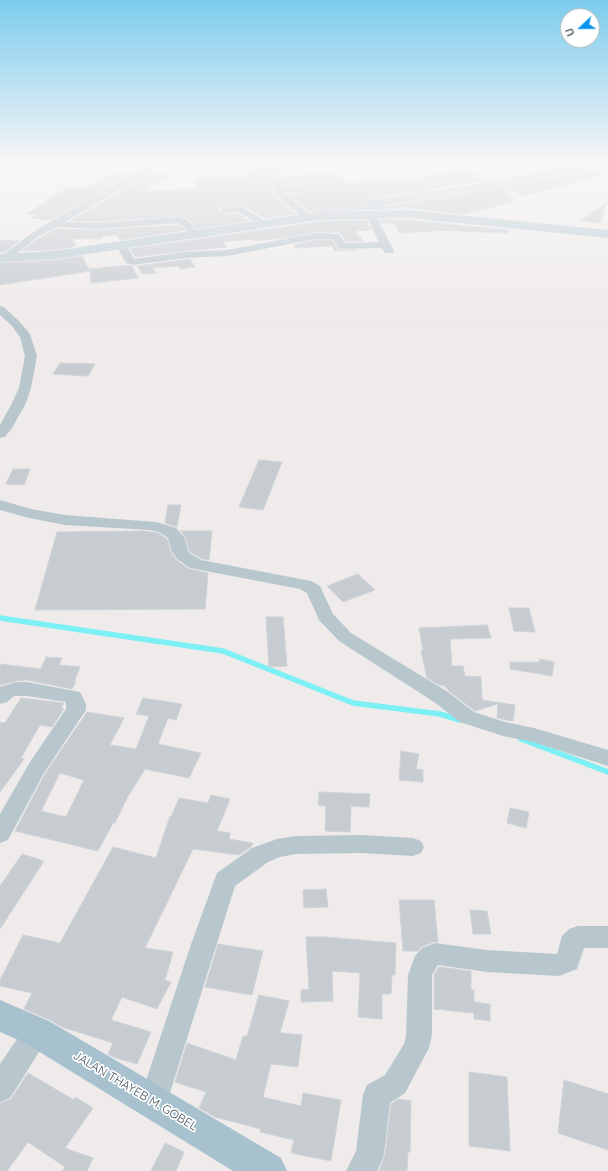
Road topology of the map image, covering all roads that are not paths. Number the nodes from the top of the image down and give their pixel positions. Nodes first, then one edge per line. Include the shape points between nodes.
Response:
1 (65, 218) edge
2 (254, 218) edge
3 (300, 218) edge
4 (372, 218) edge
5 (451, 218) edge
6 (262, 223) junction
7 (54, 224) junction
8 (608, 234) edge
9 (192, 235) junction
10 (121, 245) junction
11 (3, 258) edge
12 (0, 309) edge
13 (0, 434) edge
14 (0, 505) edge
15 (0, 697) edge
16 (608, 758) edge
17 (0, 834) edge
18 (413, 847) dead end
19 (608, 937) edge
20 (0, 1016) edge
21 (37, 1032) junction
22 (0, 1088) edge
23 (153, 1102) junction
24 (250, 1166) edge
25 (361, 1171) edge

1 - 7 street
2 - 6 street
3 - 6 main road
4 - 10 street via 387,248 342,246 336,236 316,236 227,253 133,262
5 - 8 main road
6 - 9 main road
7 - 9 street via 99,226 183,220 189,226
7 - 11 street
9 - 10 main road
10 - 11 main road via 37,257
12 - 13 street via 26,338 30,346 31,361 19,403
14 - 16 street via 65,520 165,529 176,537 183,556 196,564 305,585 314,590 325,616 345,637 441,697 467,717
15 - 17 street via 16,689 34,690 73,697 76,704 76,710 36,768
18 - 23 street via 296,844 260,855 225,880
19 - 25 street via 578,937 571,944 568,961 560,965 435,954 431,956 424,964 420,975 419,1035 416,1048 395,1084 377,1096 370,1156
20 - 21 main road, JALAN THAYEB M. GOBEL
21 - 22 street
21 - 23 main road, JALAN THAYEB M. GOBEL
23 - 24 main road, JALAN THAYEB M. GOBEL

